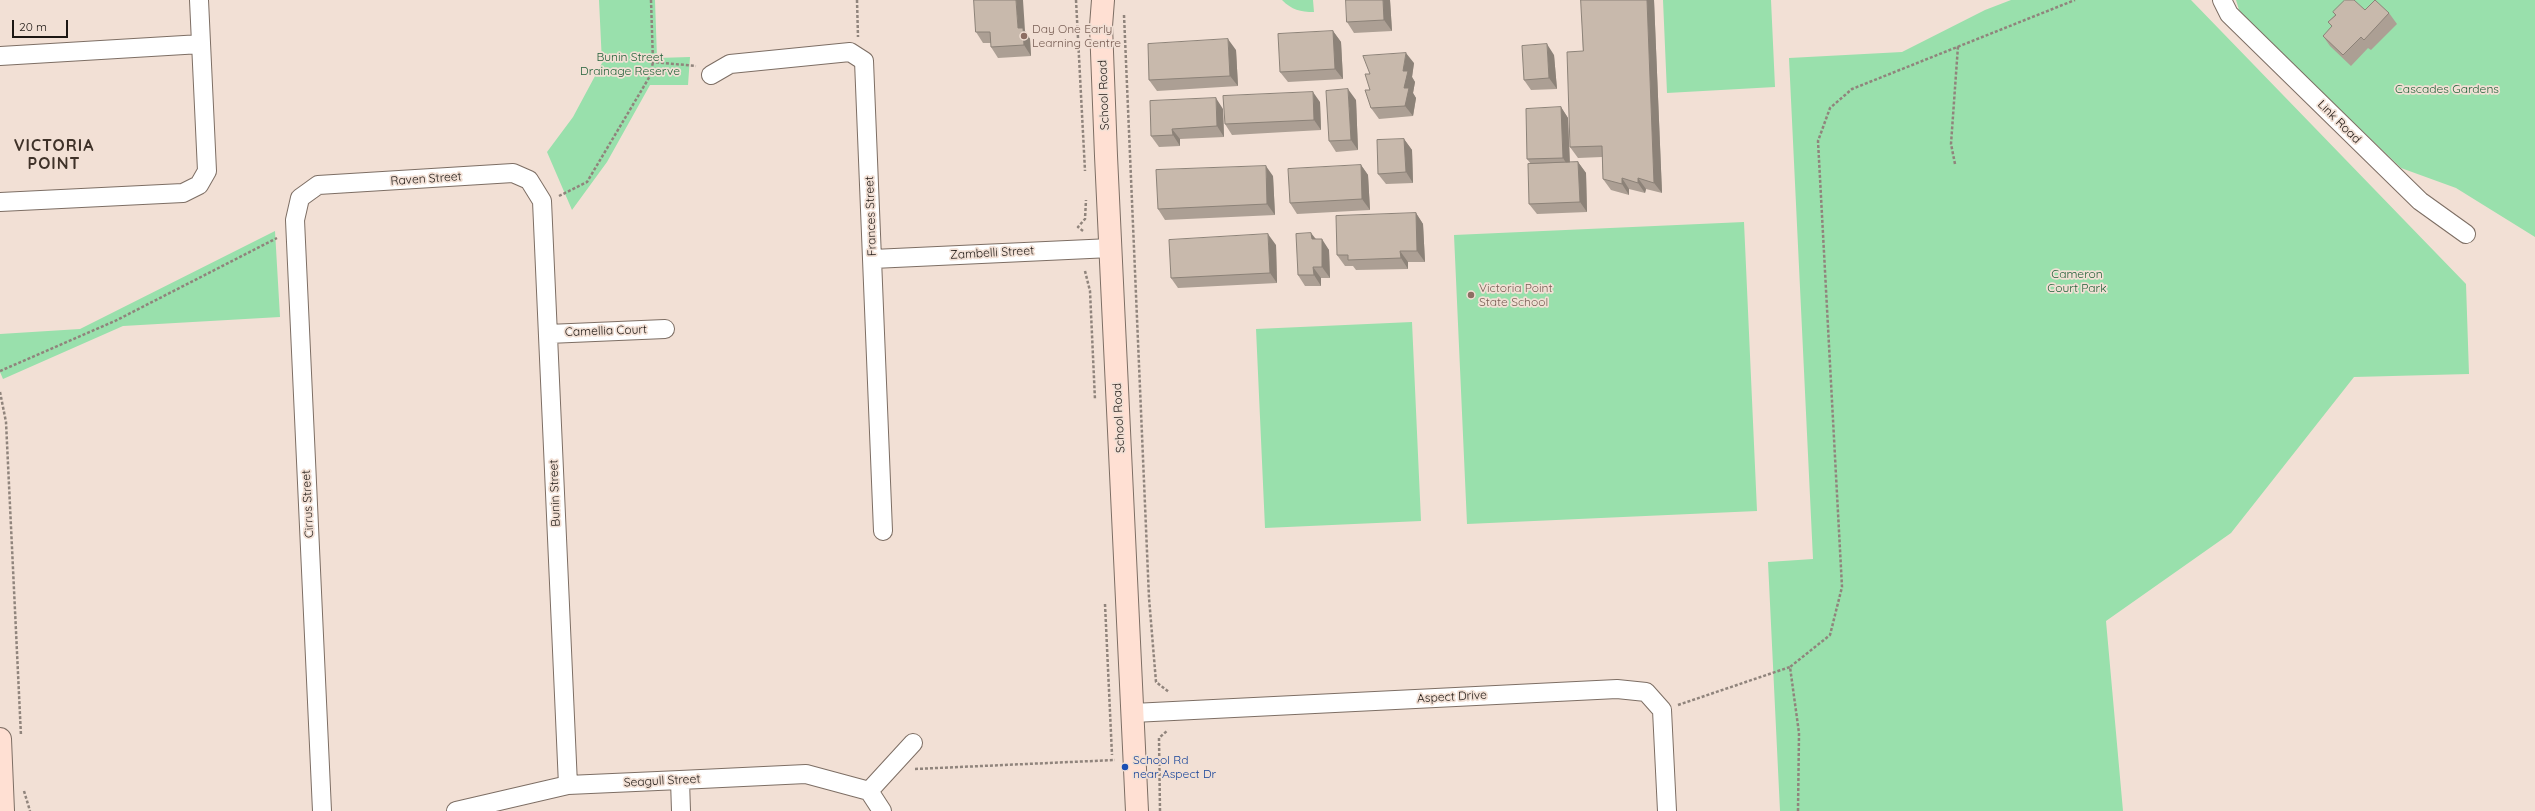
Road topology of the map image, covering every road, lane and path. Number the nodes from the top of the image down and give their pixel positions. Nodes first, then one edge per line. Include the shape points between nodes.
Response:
1 (199, 0) edge
2 (651, 0) edge
3 (857, 0) edge
4 (1076, 0) edge
5 (1096, 0) edge
6 (1103, 0) edge
7 (2075, 0) edge
8 (2222, 0) edge
9 (1124, 13) dead end
10 (1101, 26) junction
11 (201, 44) junction
12 (1958, 46) junction
13 (0, 56) edge
14 (864, 61) junction
15 (653, 62) junction
16 (711, 75) joint
17 (1955, 164) dead end
18 (1085, 178) dead end
19 (1086, 193) dead end
20 (300, 198) joint
21 (542, 201) junction
22 (0, 202) edge
23 (1082, 231) dead end
24 (2466, 234) dead end
25 (296, 236) junction
26 (1111, 248) junction
27 (873, 259) junction
28 (1085, 271) dead end
29 (665, 329) dead end
30 (548, 334) junction
31 (0, 371) edge
32 (0, 392) edge
33 (1096, 404) dead end
34 (883, 531) dead end
35 (1105, 596) dead end
36 (1790, 668) junction
37 (1170, 697) dead end
38 (1662, 710) junction
39 (1133, 713) junction
40 (1168, 730) dead end
41 (21, 737) dead end
42 (0, 739) edge
43 (913, 743) dead end
44 (1135, 759) junction
45 (1113, 760) junction
46 (1113, 767) dead end
47 (888, 770) junction
48 (680, 780) junction
49 (23, 784) dead end
50 (568, 785) junction
51 (869, 791) junction
52 (3, 811) edge
53 (30, 811) edge
54 (322, 811) edge
55 (456, 811) edge
56 (681, 811) edge
57 (882, 811) edge
58 (1137, 811) edge
59 (1160, 811) edge
60 (1667, 811) edge
61 (1798, 811) edge

1 - 11 street
2 - 15 path
3 - 14 path via 858,36
4 - 18 path
5 - 10 street, School Road
6 - 10 street, School Road
7 - 12 path
8 - 24 street, Link Road via 2229,14 2420,201
9 - 37 path via 1149,598 1156,682 1170,693
10 - 26 street, School Road
11 - 13 street
11 - 22 street via 207,171 199,184 183,192
12 - 17 path via 1951,144
12 - 36 path via 1852,89 1830,108 1818,140 1842,587 1830,635
14 - 16 street via 850,52 730,64
14 - 27 street, Frances Street
15 - 16 path via 694,65
15 - 21 path via 650,76 587,182 563,195
19 - 23 path via 1085,219 1078,227
20 - 21 street, Raven Street via 318,185 513,173 530,180
20 - 25 street, Cirrus Street via 295,220
21 - 30 street, Bunin Street
25 - 31 path via 273,239 115,321
25 - 54 street, Cirrus Street
26 - 27 street, Zambelli Street
26 - 39 street, School Road
27 - 34 street, Frances Street
28 - 33 path via 1090,291
29 - 30 street, Camellia Court
30 - 50 street, Bunin Street
32 - 41 path via 6,422
35 - 45 path
36 - 38 path
36 - 61 path via 1799,733
38 - 39 street, Aspect Drive via 1646,692 1617,689
38 - 60 street
39 - 44 street, School Road
40 - 59 path via 1159,738 1158,744
42 - 52 street
43 - 47 street
44 - 45 path
44 - 58 street, School Road
45 - 46 path
45 - 47 path
47 - 51 street
48 - 50 street, Seagull Street
48 - 51 street, Seagull Street via 806,774
48 - 56 street
49 - 53 path
50 - 55 street, Seagull Street
51 - 57 street

